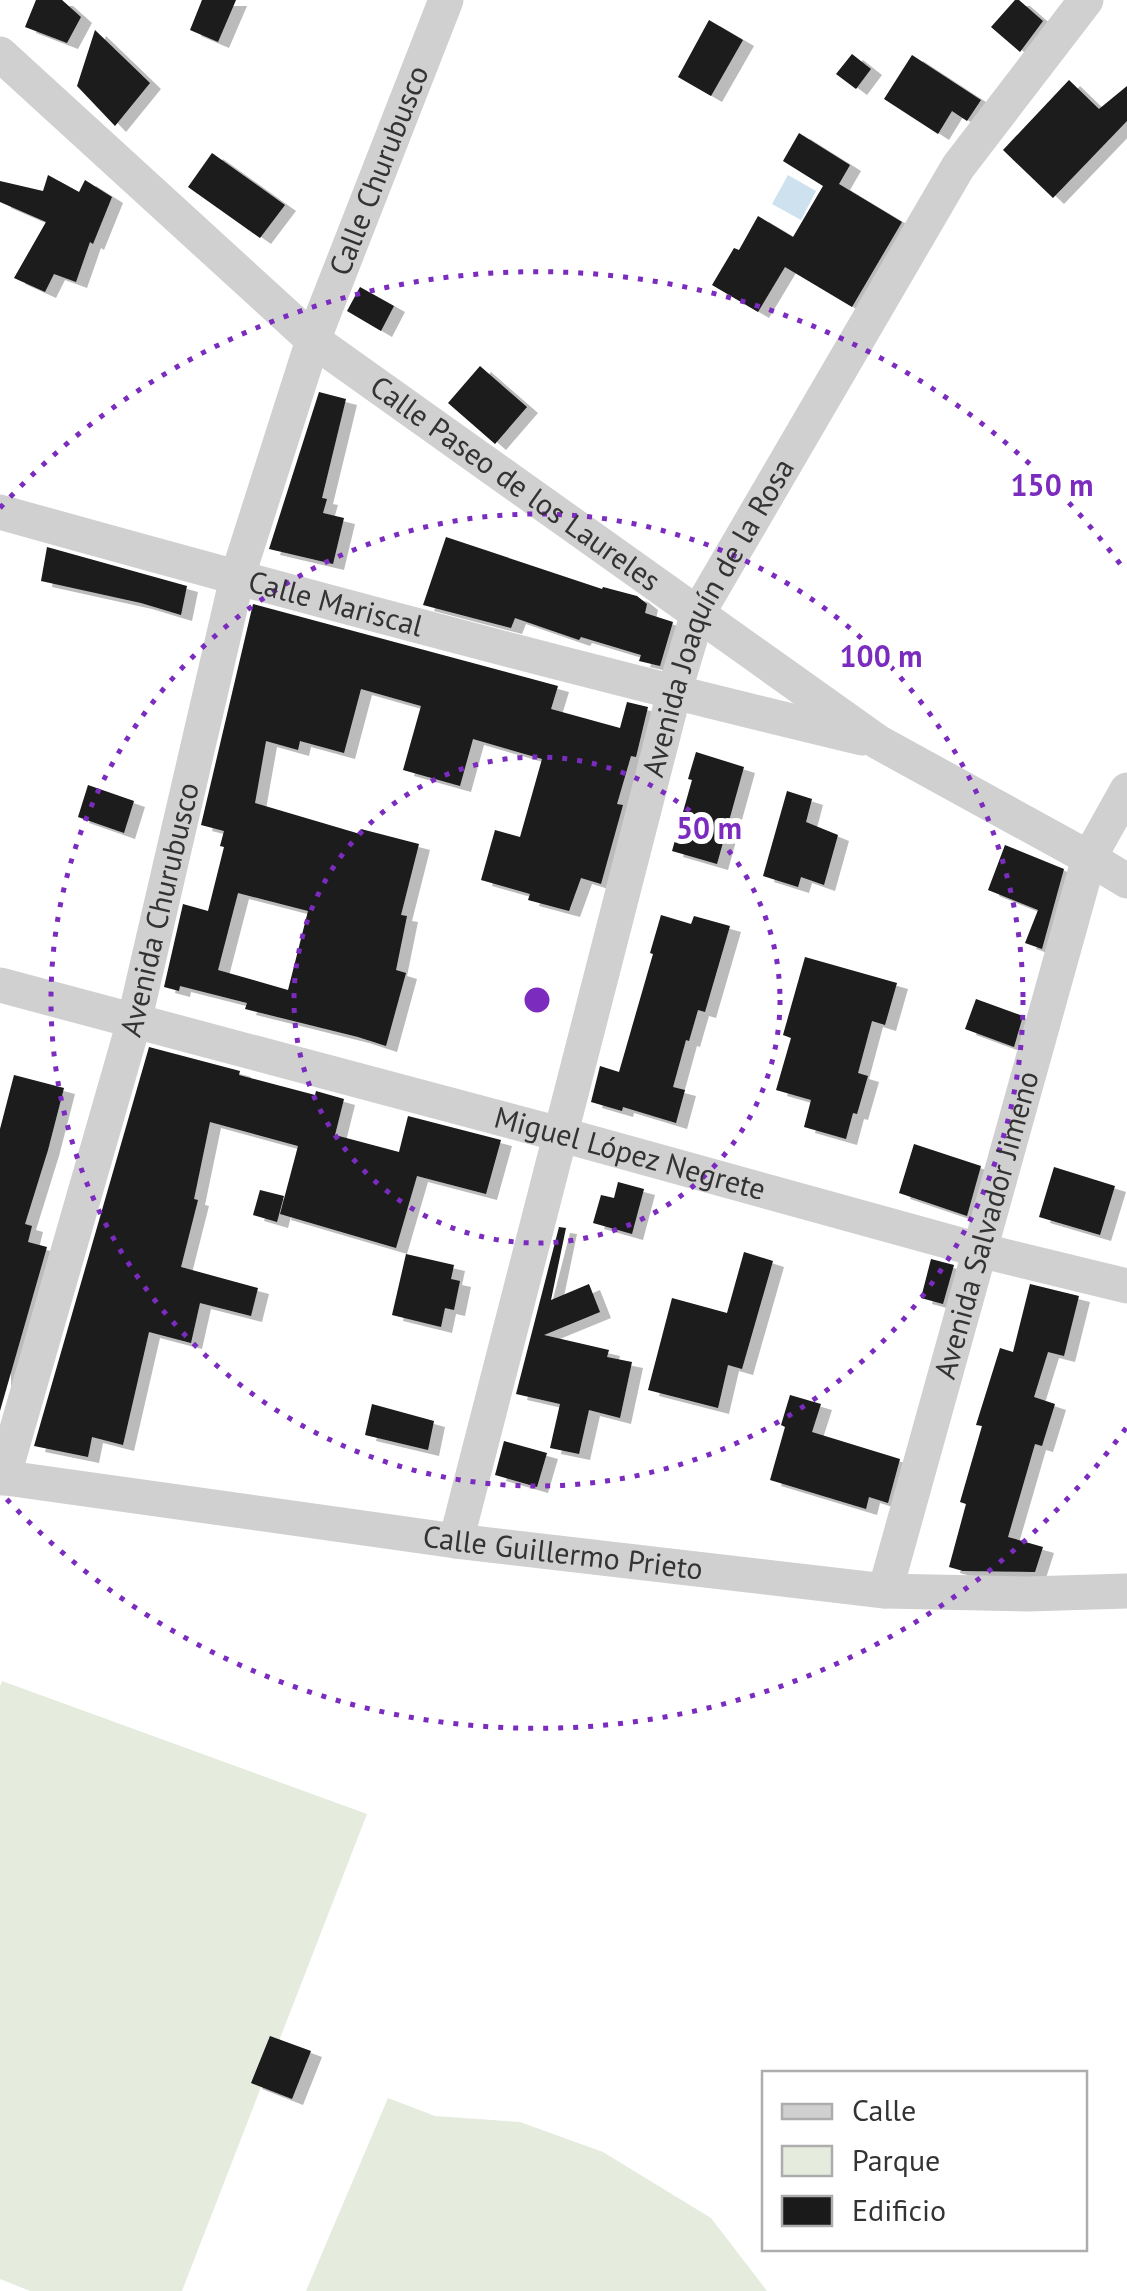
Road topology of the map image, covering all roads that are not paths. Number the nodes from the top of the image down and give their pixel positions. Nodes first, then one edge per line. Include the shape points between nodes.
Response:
1 (446, 0) edge
2 (1086, 0) edge
3 (0, 54) edge
4 (313, 340) junction
5 (0, 512) edge
6 (237, 578) junction
7 (698, 613) junction
8 (674, 693) junction
9 (878, 742) junction
10 (1127, 790) edge
11 (1089, 858) junction
12 (1127, 882) edge
13 (0, 984) edge
14 (134, 1022) junction
15 (559, 1134) junction
16 (979, 1250) junction
17 (1127, 1286) edge
18 (1, 1478) edge
19 (456, 1541) junction
20 (885, 1591) junction
21 (1127, 1591) edge

1 - 4 street, Calle Churubusco
2 - 7 street, Avenida Joaquín de la Rosa via 958,168
3 - 4 street, Calle Paseo de los Laureles
4 - 6 street, Avenida Churubusco
4 - 7 street, Calle Paseo de los Laureles
5 - 6 street, Calle Mariscal
6 - 8 street, Calle Mariscal
6 - 14 street, Avenida Churubusco
7 - 8 street, Avenida Joaquín de la Rosa
7 - 9 street, Calle Paseo de los Laureles
8 - 9 street, Calle Mariscal
8 - 15 street, Avenida Joaquín de la Rosa
9 - 11 street, Calle Paseo de los Laureles
10 - 11 street, Avenida Salvador Jimeno
11 - 12 street, Calle Paseo de los Laureles
11 - 16 street, Avenida Salvador Jimeno
13 - 14 street, Miguel López Negrete
14 - 15 street, Miguel López Negrete
14 - 18 street, Avenida Churubusco
15 - 16 street, Miguel López Negrete
15 - 19 street, Avenida Joaquín de la Rosa
16 - 17 street, Miguel López Negrete
16 - 20 street, Avenida Salvador Jimeno
18 - 19 street, Calle Guillermo Prieto
19 - 20 street, Calle Guillermo Prieto
20 - 21 street, Calle Guillermo Prieto

